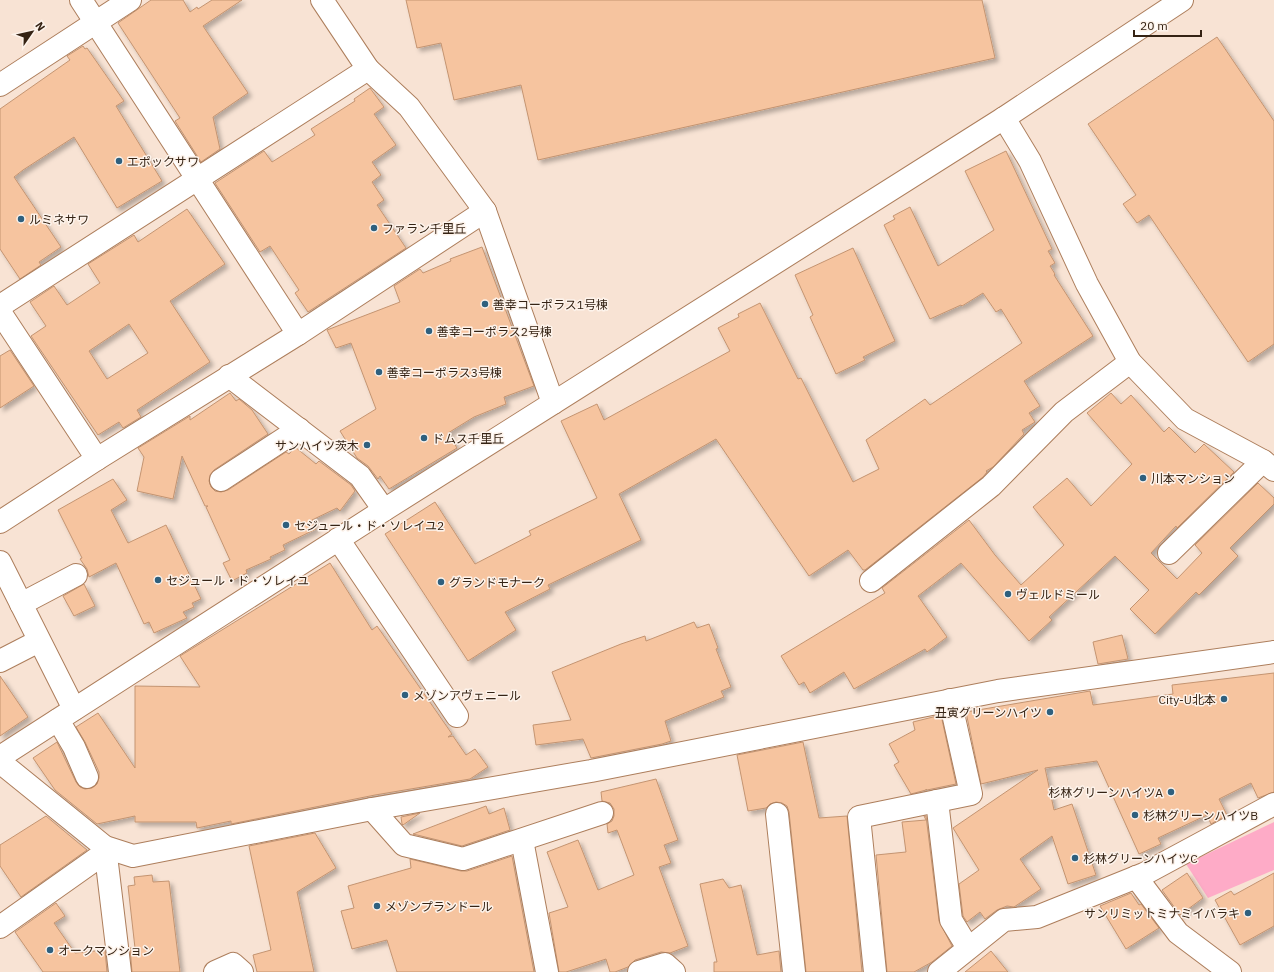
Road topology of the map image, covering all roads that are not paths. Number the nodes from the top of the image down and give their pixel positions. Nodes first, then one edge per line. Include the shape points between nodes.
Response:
1 (81, 0) edge
2 (130, 0) edge
3 (322, 0) edge
4 (1182, 0) edge
5 (96, 23) junction
6 (368, 69) junction
7 (0, 85) edge
8 (1004, 118) junction
9 (197, 178) junction
10 (485, 211) junction
11 (0, 306) edge
12 (0, 312) edge
13 (298, 334) junction
14 (1130, 362) junction
15 (230, 376) junction
16 (553, 403) junction
17 (299, 429) junction
18 (97, 459) junction
19 (1268, 465) edge
20 (221, 480) dead end
21 (384, 510) junction
22 (0, 522) edge
23 (338, 539) junction
24 (1169, 553) dead end
25 (0, 562) edge
26 (76, 575) dead end
27 (871, 581) dead end
28 (21, 604) junction
29 (39, 641) junction
30 (1274, 652) edge
31 (0, 661) edge
32 (950, 700) junction
33 (66, 715) junction
34 (457, 716) dead end
35 (0, 757) edge
36 (0, 762) edge
37 (87, 777) dead end
38 (937, 801) junction
39 (1274, 804) edge
40 (372, 809) junction
41 (602, 812) dead end
42 (777, 814) dead end
43 (522, 840) junction
44 (106, 850) junction
45 (1136, 877) junction
46 (0, 927) edge
47 (968, 948) junction
48 (120, 972) edge
49 (215, 972) edge
50 (242, 972) edge
51 (547, 972) edge
52 (639, 972) edge
53 (674, 972) edge
54 (794, 972) edge
55 (875, 972) edge
56 (939, 972) edge
57 (1230, 972) edge

1 - 5 street
2 - 5 street
3 - 6 street
4 - 8 street
5 - 7 street
5 - 9 street
6 - 9 street
6 - 10 street via 409,107
8 - 14 street via 1030,161 1086,284
8 - 16 street
9 - 11 street
9 - 13 street
10 - 13 street
10 - 16 street
12 - 18 street
13 - 15 street
14 - 19 street via 1185,419
14 - 27 street via 1064,412 991,486
15 - 17 street
15 - 18 street
16 - 21 street
17 - 20 street
17 - 21 street via 360,476
18 - 22 street
19 - 24 street
21 - 23 street
23 - 33 street
23 - 34 street
25 - 28 street
26 - 28 street
28 - 29 street
29 - 31 street
29 - 33 street
30 - 32 street
32 - 38 street via 971,794
32 - 40 street via 598,769
33 - 35 street
33 - 37 street via 74,747
36 - 44 street
38 - 47 street via 951,920
38 - 55 street via 859,817
39 - 45 street
40 - 43 street via 404,845 463,859
40 - 44 street via 133,856
41 - 43 street
42 - 54 street
43 - 51 street
44 - 46 street
44 - 48 street
45 - 47 street via 1037,917 1004,920
45 - 57 street via 1178,934
47 - 56 street
49 - 50 street via 233,964
52 - 53 street via 665,964

